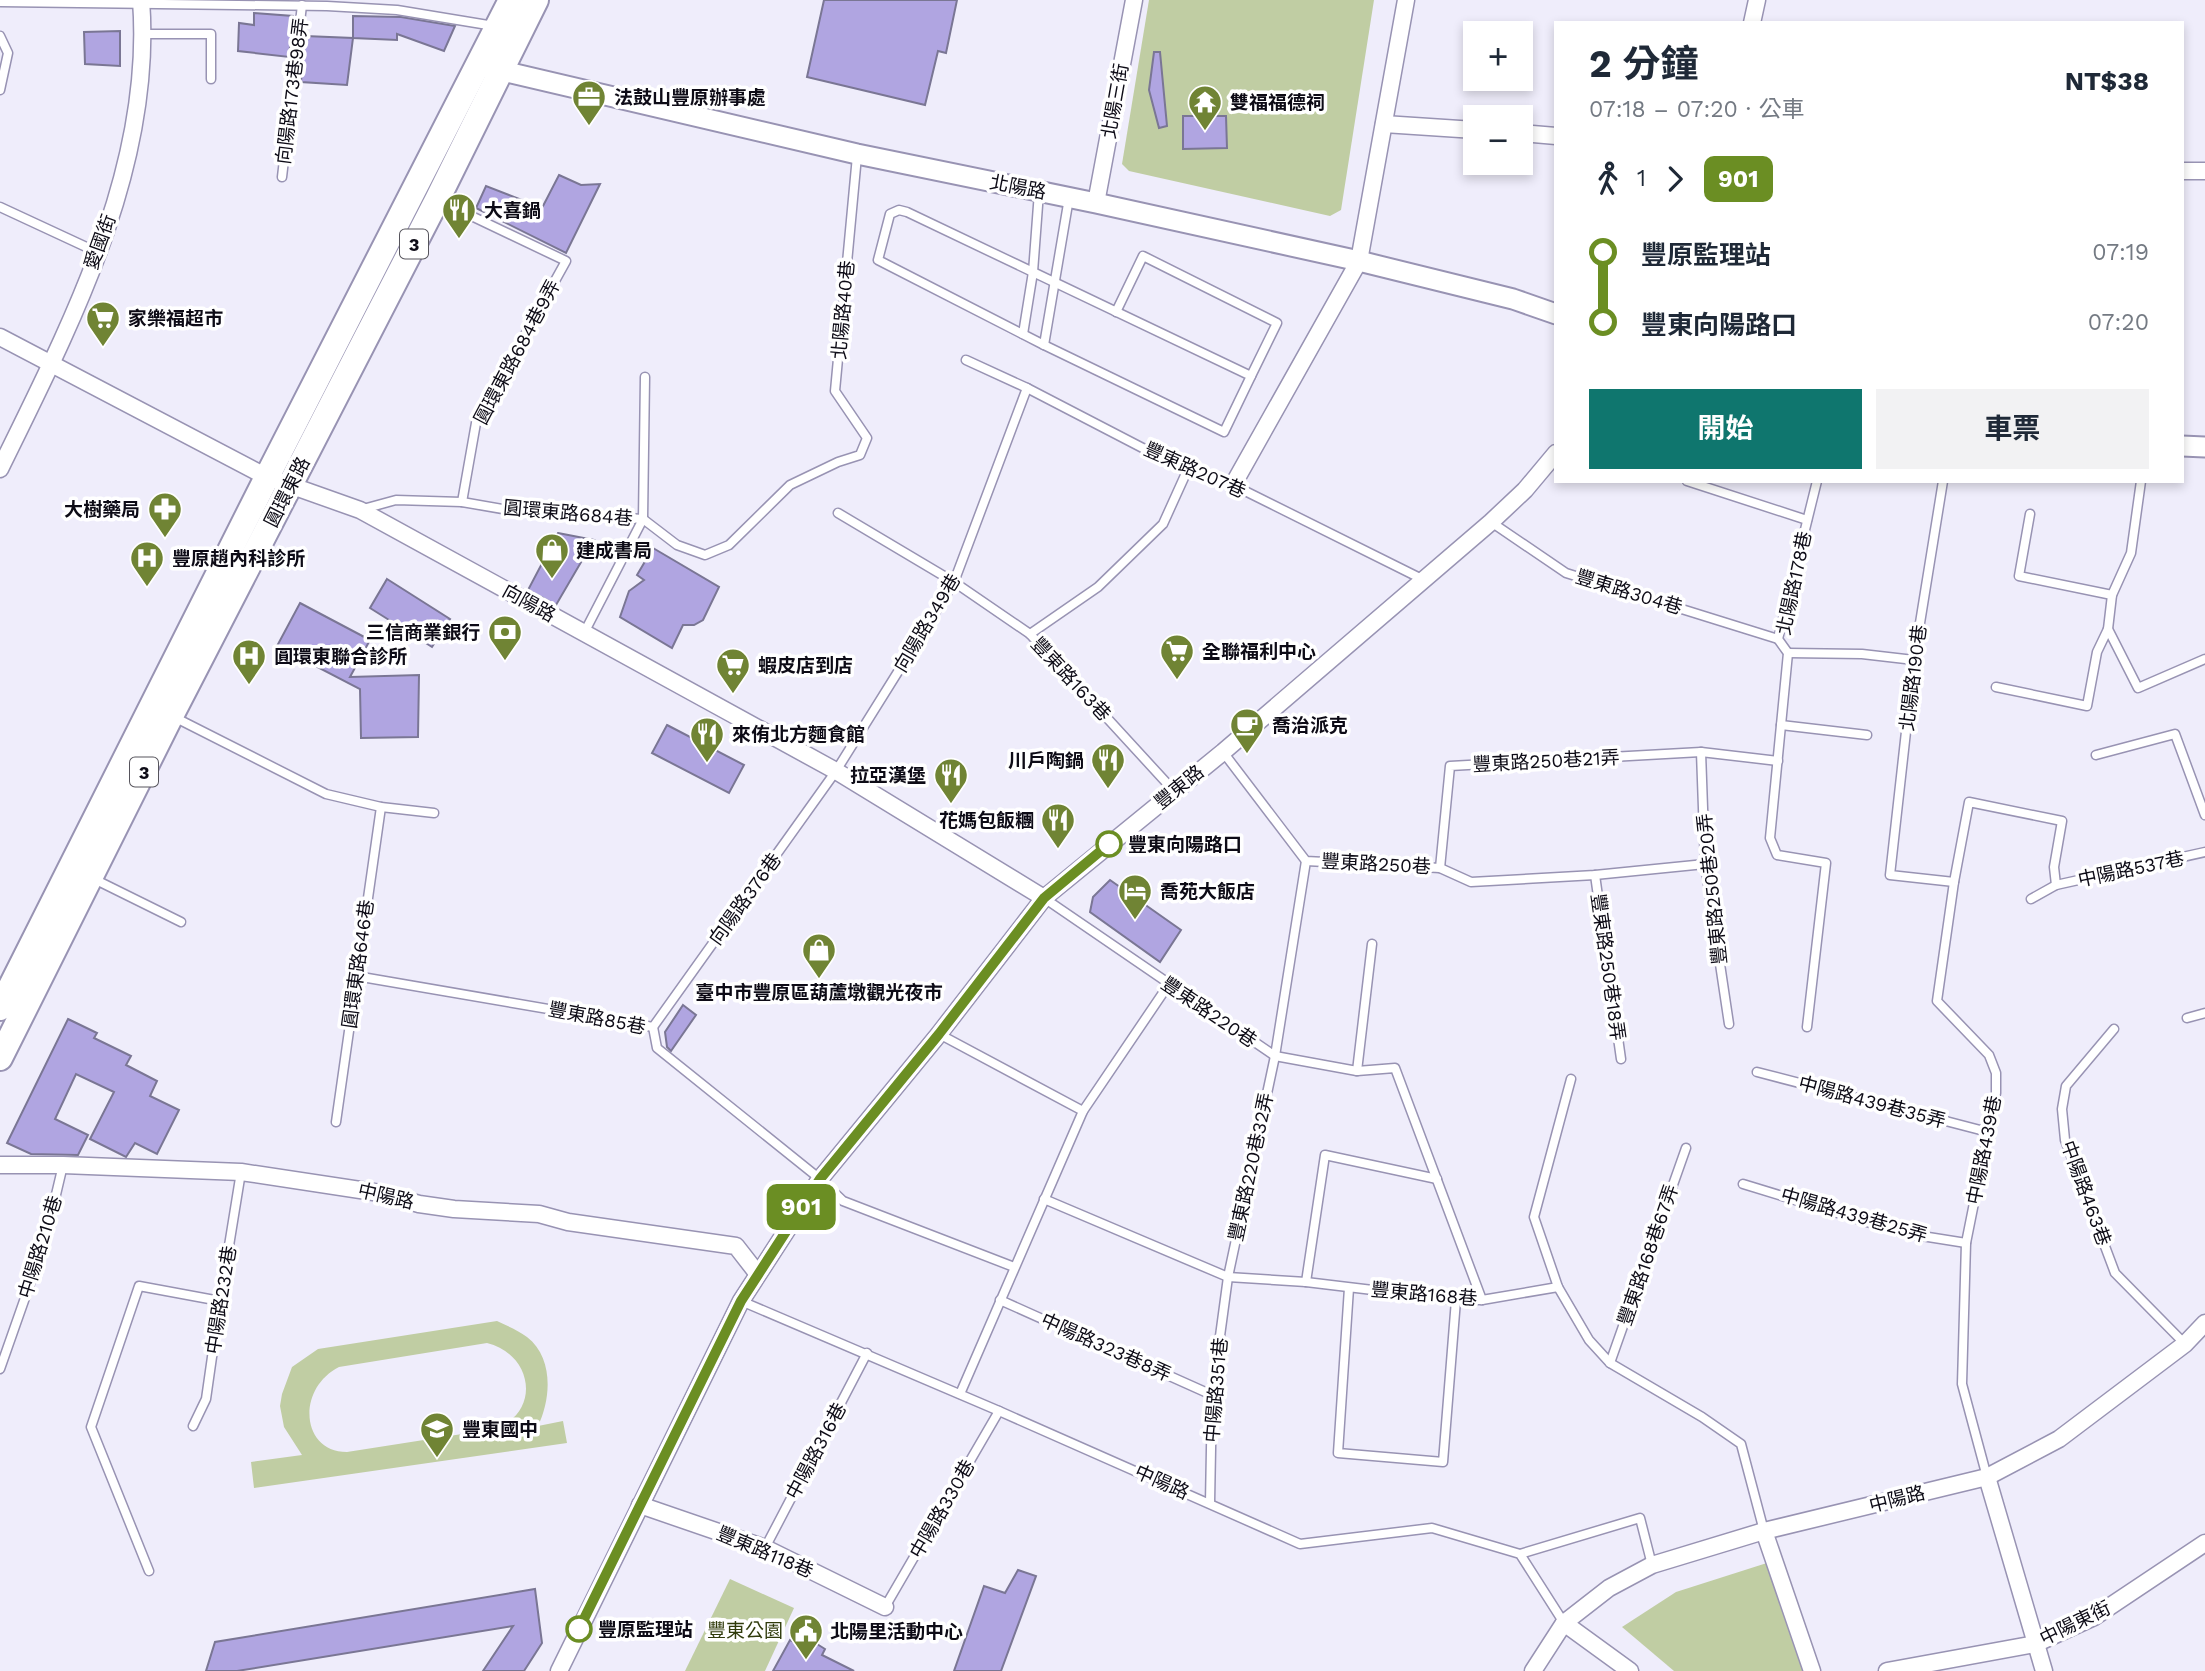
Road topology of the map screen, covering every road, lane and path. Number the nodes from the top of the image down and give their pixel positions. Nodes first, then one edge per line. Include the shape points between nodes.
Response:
1 (511, 0) edge
2 (536, 0) edge
3 (1134, 0) edge
4 (1406, 0) edge
5 (1757, 0) edge
6 (0, 2) edge
7 (141, 2) edge
8 (327, 3) edge
9 (302, 5) junction
10 (1752, 21) edge
11 (510, 28) junction
12 (143, 34) junction
13 (0, 36) edge
14 (490, 68) junction
15 (211, 79) dead end
16 (0, 90) edge
17 (1384, 124) junction
18 (1463, 129) edge
19 (1533, 134) edge
20 (1554, 136) edge
21 (857, 154) junction
22 (2184, 171) edge
23 (2205, 172) edge
24 (282, 177) dead end
25 (1039, 192) junction
26 (1069, 198) junction
27 (437, 200) junction
28 (1096, 203) junction
29 (0, 207) edge
30 (97, 252) junction
31 (1360, 261) junction
32 (1033, 272) junction
33 (1056, 283) junction
34 (1116, 312) junction
35 (1554, 313) edge
36 (1023, 334) junction
37 (0, 337) edge
38 (1044, 345) junction
39 (966, 360) dead end
40 (52, 363) junction
41 (1251, 376) junction
42 (645, 377) dead end
43 (1027, 388) junction
44 (2184, 446) edge
45 (2205, 447) edge
46 (860, 455) joint
47 (1554, 455) edge
48 (0, 469) edge
49 (1187, 471) junction
50 (267, 477) junction
51 (1693, 483) edge
52 (1816, 483) edge
53 (1943, 483) edge
54 (2141, 483) edge
55 (1233, 485) junction
56 (290, 487) junction
57 (462, 502) junction
58 (360, 510) junction
59 (838, 513) dead end
60 (2030, 514) dead end
61 (643, 519) junction
62 (1807, 520) junction
63 (1491, 522) junction
64 (1424, 580) junction
65 (954, 582) junction
66 (2112, 595) junction
67 (2108, 629) junction
68 (584, 633) junction
69 (1030, 634) junction
70 (1778, 639) junction
71 (1788, 653) junction
72 (2205, 659) edge
73 (1914, 660) junction
74 (1996, 687) dead end
75 (171, 716) junction
76 (1781, 725) junction
77 (1867, 734) dead end
78 (1223, 752) junction
79 (1701, 752) junction
80 (2096, 755) dead end
81 (1778, 761) junction
82 (836, 771) junction
83 (1174, 790) junction
84 (1969, 802) joint
85 (381, 807) junction
86 (434, 813) dead end
87 (2205, 815) edge
88 (2205, 852) edge
89 (1306, 861) junction
90 (1705, 864) junction
91 (1440, 868) junction
92 (1595, 875) junction
93 (91, 878) junction
94 (1954, 882) junction
95 (2056, 885) junction
96 (1044, 898) junction
97 (2031, 899) dead end
98 (181, 922) dead end
99 (1372, 944) dead end
100 (356, 976) junction
101 (1168, 984) junction
102 (0, 1008) edge
103 (2205, 1013) edge
104 (2187, 1018) dead end
105 (1729, 1024) dead end
106 (653, 1027) junction
107 (1807, 1027) dead end
108 (2114, 1029) dead end
109 (939, 1034) junction
110 (3, 1046) edge
111 (1275, 1056) junction
112 (1621, 1059) dead end
113 (1357, 1071) junction
114 (1757, 1072) dead end
115 (1571, 1079) dead end
116 (1083, 1111) junction
117 (336, 1122) dead end
118 (1988, 1132) junction
119 (1686, 1148) dead end
120 (0, 1165) edge
121 (63, 1165) junction
122 (241, 1172) junction
123 (820, 1179) junction
124 (1437, 1179) junction
125 (1742, 1184) dead end
126 (1044, 1199) junction
127 (1966, 1243) junction
128 (1014, 1267) junction
129 (757, 1273) junction
130 (1228, 1277) junction
131 (1306, 1282) junction
132 (1558, 1287) junction
133 (1349, 1288) junction
134 (1000, 1300) junction
135 (1456, 1300) junction
136 (1482, 1300) junction
137 (220, 1301) junction
138 (741, 1301) junction
139 (2205, 1323) edge
140 (2185, 1344) junction
141 (867, 1353) junction
142 (1610, 1363) junction
143 (0, 1369) edge
144 (960, 1394) junction
145 (1212, 1395) junction
146 (999, 1411) junction
147 (194, 1426) dead end
148 (1987, 1477) junction
149 (1210, 1503) junction
150 (640, 1505) junction
151 (1764, 1531) junction
152 (2205, 1544) edge
153 (765, 1548) junction
154 (1520, 1554) junction
155 (1652, 1565) junction
156 (149, 1571) dead end
157 (885, 1607) joint
158 (1564, 1623) junction
159 (2035, 1644) junction
160 (559, 1671) edge
161 (1533, 1671) edge
162 (1630, 1671) edge
163 (1812, 1671) edge
164 (1887, 1671) edge
165 (2044, 1671) edge

1 - 11 main road, 圓環東路 / 3
2 - 11 main road, 圓環東路 / 3
3 - 28 street, 北陽三街
4 - 17 street
5 - 10 street
6 - 7 lane
7 - 9 lane
7 - 12 street, 愛國街
8 - 9 lane
8 - 11 lane
9 - 24 lane, 向陽路173巷98弄
11 - 14 main road, 圓環東路 / 3
12 - 15 lane via 211,34
12 - 30 street, 愛國街 via 134,124 118,193
13 - 16 lane via 8,53
14 - 21 street, 北陽路
14 - 27 main road, 圓環東路 / 3
14 - 50 main road, 圓環東路 / 3
17 - 18 street
17 - 31 street
19 - 20 street
21 - 25 street, 北陽路
21 - 46 lane, 北陽路40巷 via 835,391 867,438
22 - 23 street
25 - 26 street, 北陽路
25 - 32 lane
26 - 28 street, 北陽路
26 - 33 lane
27 - 56 main road, 圓環東路 / 3
27 - 57 lane, 圓環東路684巷9弄 via 566,261 476,424
28 - 31 street, 北陽路
29 - 30 lane
30 - 40 street, 愛國街
31 - 35 street, 北陽路
31 - 55 street
32 - 33 lane
32 - 36 lane
32 - 36 lane via 899,210 890,214 878,260
33 - 34 lane
33 - 38 lane
34 - 41 lane
34 - 41 lane via 1143,256 1277,323
36 - 38 lane
37 - 40 street, 向陽路
38 - 41 lane via 1224,432
39 - 43 lane, 豐東路207巷
40 - 48 street, 愛國街
40 - 50 street, 向陽路
42 - 61 lane
43 - 49 lane, 豐東路207巷
43 - 65 lane, 向陽路349巷
44 - 45 street
46 - 61 lane, 圓環東路684巷 via 790,485 729,545 705,555 677,545
47 - 63 street, 豐東路
49 - 55 lane, 豐東路207巷
49 - 69 lane via 1163,524 1098,587
50 - 56 street, 向陽路
50 - 102 main road, 圓環東路 / 3
51 - 62 lane
52 - 62 lane, 北陽路178巷
53 - 73 lane, 北陽路190巷
54 - 66 lane via 2131,553
55 - 64 lane, 豐東路207巷
56 - 58 street, 向陽路
56 - 75 main road, 圓環東路 / 3
57 - 58 lane, 圓環東路684巷 via 397,500
57 - 61 lane, 圓環東路684巷 via 514,511
58 - 68 street, 向陽路
59 - 65 lane, 豐東路163巷
60 - 66 lane via 2019,576
61 - 68 lane
62 - 70 lane, 北陽路178巷
63 - 64 street, 豐東路
63 - 70 lane, 豐東路304巷 via 1566,573
64 - 78 street, 豐東路
65 - 69 lane, 豐東路163巷
65 - 82 lane, 向陽路349巷
66 - 67 lane
67 - 72 lane via 2138,688
67 - 74 lane via 2097,652 2087,706
68 - 82 street, 向陽路
69 - 83 lane, 豐東路163巷
70 - 71 lane, 北陽路178巷
71 - 73 lane
71 - 76 lane, 北陽路178巷
73 - 94 lane, 北陽路190巷 via 1890,875
75 - 85 lane via 326,794
75 - 93 main road, 圓環東路 / 3
76 - 77 lane
76 - 81 lane, 北陽路178巷
78 - 83 street, 豐東路
78 - 89 lane, 豐東路250巷
79 - 81 lane
79 - 90 lane, 豐東路250巷20弄
79 - 91 lane, 豐東路250巷21弄 via 1450,766
80 - 87 lane via 2175,734
81 - 107 lane, 北陽路178巷 via 1770,838 1777,855 1826,863
82 - 96 street, 向陽路
82 - 106 lane, 向陽路376巷
83 - 96 street, 豐東路
84 - 94 lane, 中陽路439巷
84 - 95 lane, 中陽路537巷 via 2062,821 2054,866
85 - 86 lane
85 - 100 lane, 圓環東路646巷
88 - 95 lane, 中陽路537巷
89 - 91 lane, 豐東路250巷
89 - 111 lane, 豐東路220巷32弄
90 - 92 lane, 豐東路250巷
90 - 105 lane, 豐東路250巷20弄
91 - 92 lane, 豐東路250巷 via 1471,882
92 - 112 lane, 豐東路250巷18弄
93 - 98 lane
93 - 110 main road, 圓環東路 / 3
94 - 118 lane, 中陽路439巷 via 1937,1001 1989,1055 1996,1073 1996,1093
95 - 97 lane, 中陽路537巷
96 - 101 lane, 豐東路220巷
96 - 109 street, 豐東路
99 - 113 lane
100 - 106 lane, 豐東路85巷
100 - 117 lane, 圓環東路646巷
101 - 111 lane, 豐東路220巷
101 - 116 lane
103 - 104 lane
106 - 123 lane, 豐東路85巷 via 656,1048
108 - 140 lane, 中陽路463巷 via 2066,1086 2062,1110 2065,1140 2115,1273
109 - 116 lane
109 - 123 street, 豐東路
111 - 113 lane, 豐東路220巷
111 - 130 lane, 豐東路220巷32弄
113 - 124 lane, 豐東路220巷 via 1395,1068
114 - 118 lane, 中陽路439巷35弄
115 - 132 lane via 1534,1217
116 - 126 lane
118 - 127 lane, 中陽路439巷
119 - 142 lane, 豐東路168巷67弄
120 - 121 street, 中陽路
121 - 122 street, 中陽路
121 - 143 lane, 中陽路210巷 via 45,1241
122 - 129 street, 中陽路 via 380,1193 430,1206 539,1214 736,1246
122 - 137 lane, 中陽路232巷
123 - 128 lane via 843,1201
123 - 129 street, 豐東路
124 - 131 lane via 1325,1155
124 - 136 lane
125 - 127 lane, 中陽路439巷25弄 via 1903,1233
126 - 128 lane
126 - 130 lane, 豐東路168巷
127 - 148 lane, 中陽路439巷 via 1962,1384
128 - 134 lane
129 - 138 street, 豐東路
130 - 131 lane, 豐東路168巷
130 - 145 lane, 中陽路351巷
131 - 133 lane, 豐東路168巷
132 - 136 lane, 豐東路168巷
132 - 142 lane via 1589,1340
133 - 135 lane, 豐東路168巷
133 - 135 lane via 1338,1453 1443,1462
134 - 144 lane
134 - 145 lane, 中陽路323巷8弄
135 - 136 lane, 豐東路168巷
137 - 147 lane, 中陽路232巷 via 206,1399
137 - 156 lane via 139,1286 91,1427
138 - 141 lane, 中陽路
138 - 150 street, 豐東路
139 - 140 street, 中陽路
140 - 148 street, 中陽路 via 2059,1439
141 - 144 lane, 中陽路
141 - 153 lane, 中陽路316巷
142 - 151 lane via 1741,1444
144 - 146 lane, 中陽路
145 - 149 lane, 中陽路351巷
146 - 149 lane, 中陽路
146 - 157 lane, 中陽路330巷
148 - 151 street, 中陽路
148 - 159 street
149 - 154 lane, 中陽路 via 1300,1544 1432,1528
150 - 153 street, 豐東路118巷
150 - 160 street, 豐東路
151 - 155 street, 中陽路
151 - 163 street
152 - 159 street, 中陽東街 via 2094,1617
153 - 157 street, 豐東路118巷
154 - 155 lane via 1640,1518
154 - 158 lane
155 - 158 street, 中陽路 via 1609,1588
158 - 161 street, 中陽路
158 - 162 street
159 - 164 street, 中陽東街
159 - 165 street

